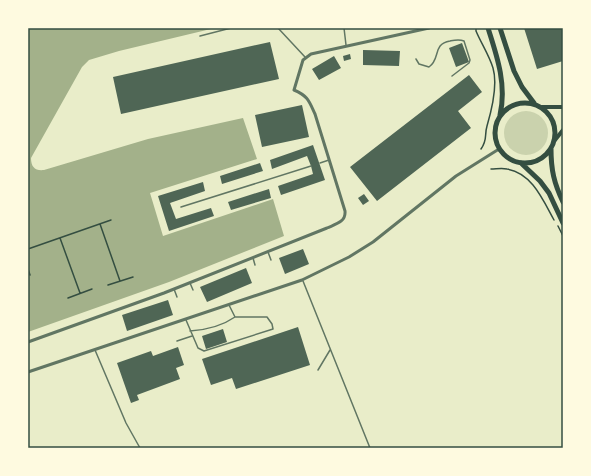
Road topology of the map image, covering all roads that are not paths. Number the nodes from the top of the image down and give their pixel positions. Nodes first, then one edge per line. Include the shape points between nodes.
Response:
1 (231, 28) edge
2 (278, 28) edge
3 (344, 28) edge
4 (429, 28) edge
5 (488, 28) edge
6 (501, 29) edge
7 (200, 36) dead end
8 (346, 47) junction
9 (305, 57) junction
10 (416, 60) dead end
11 (452, 76) dead end
12 (534, 103) junction
13 (542, 107) junction
14 (563, 107) edge
15 (500, 116) junction
16 (563, 130) edge
17 (555, 140) junction
18 (499, 149) junction
19 (551, 149) junction
20 (329, 160) junction
21 (320, 163) dead end
22 (521, 163) junction
23 (311, 166) dead end
24 (563, 202) edge
25 (181, 207) dead end
26 (563, 223) edge
27 (268, 252) junction
28 (253, 258) junction
29 (271, 260) dead end
30 (256, 265) dead end
31 (302, 280) junction
32 (190, 283) junction
33 (174, 289) junction
34 (193, 290) dead end
35 (177, 297) dead end
36 (229, 305) junction
37 (235, 317) junction
38 (186, 319) junction
39 (190, 331) junction
40 (192, 336) junction
41 (177, 341) dead end
42 (28, 342) edge
43 (95, 350) junction
44 (330, 350) junction
45 (318, 370) dead end
46 (28, 372) edge
47 (140, 448) edge
48 (370, 448) edge

1 - 7 lane
2 - 9 lane
3 - 8 lane
4 - 8 street
5 - 15 highway via 500,66 503,87
6 - 12 highway via 514,71
8 - 9 street
9 - 20 street via 294,90 309,100
10 - 11 lane via 419,64 429,67 442,44 455,40 464,41 469,63
12 - 13 highway
12 - 15 highway via 515,104
13 - 14 main road
13 - 17 highway via 554,122
15 - 18 highway via 495,132
16 - 17 main road
17 - 19 highway
18 - 22 highway via 509,158
18 - 31 street via 456,176 349,258
19 - 22 highway via 538,160
19 - 24 highway via 553,176
20 - 21 lane
20 - 27 street via 345,211 343,220
22 - 26 highway via 549,193
23 - 25 lane
27 - 28 street
27 - 29 lane
28 - 30 lane
28 - 32 street
31 - 36 street
31 - 44 lane
32 - 33 street
32 - 34 lane
33 - 35 lane
33 - 42 street
36 - 37 lane
36 - 38 street
37 - 39 lane via 223,324
37 - 40 lane via 267,317 273,329 204,351 198,348
38 - 39 lane
38 - 43 street
39 - 40 lane
40 - 41 lane
43 - 46 street
43 - 47 lane
44 - 45 lane
44 - 48 lane

